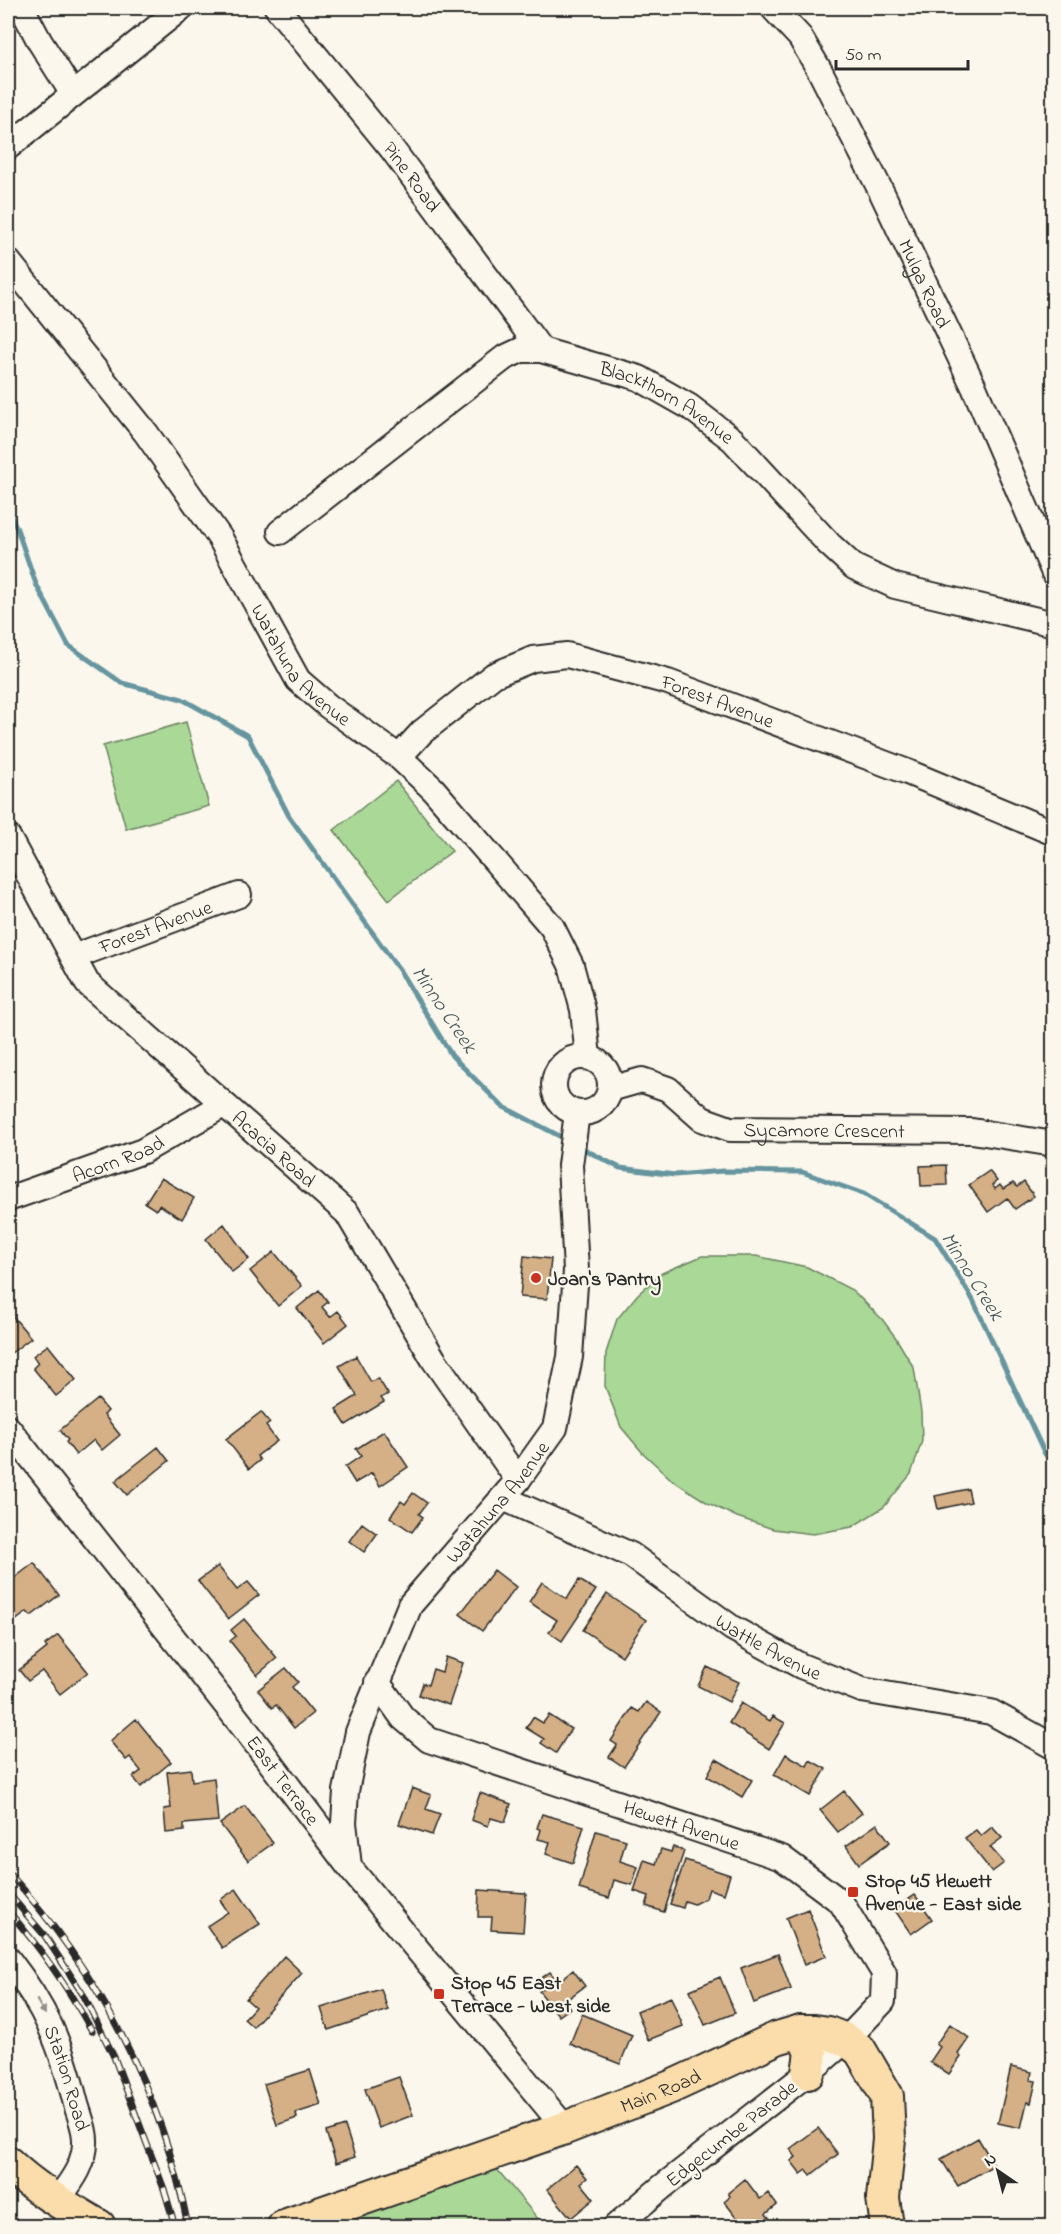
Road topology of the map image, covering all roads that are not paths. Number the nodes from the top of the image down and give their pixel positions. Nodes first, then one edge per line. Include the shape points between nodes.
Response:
1 (22, 8) edge
2 (181, 8) edge
3 (277, 8) edge
4 (773, 8) edge
5 (73, 94) junction
6 (8, 147) edge
7 (8, 261) edge
8 (541, 350) junction
9 (280, 532) dead end
10 (1053, 573) edge
11 (1053, 624) edge
12 (399, 757) junction
13 (1053, 833) edge
14 (8, 837) edge
15 (239, 895) dead end
16 (73, 957) junction
17 (588, 1057) junction
18 (610, 1089) junction
19 (222, 1105) junction
20 (576, 1122) junction
21 (1053, 1144) edge
22 (8, 1199) edge
23 (8, 1428) edge
24 (510, 1489) junction
25 (377, 1682) junction
26 (1053, 1747) edge
27 (350, 1868) junction
28 (8, 1959) edge
29 (801, 2031) junction
30 (846, 2040) junction
31 (808, 2073) junction
32 (565, 2128) junction
33 (8, 2163) edge
34 (57, 2201) junction
35 (78, 2226) edge
36 (99, 2226) edge
37 (284, 2226) edge
38 (616, 2226) edge
39 (887, 2226) edge

1 - 5 street
2 - 5 street
3 - 8 street, Pine Road via 392,149
4 - 10 street, Mulga Road via 805,46 883,195 974,387
5 - 6 street
7 - 12 street, Watahuna Avenue via 146,433 220,538 298,680
8 - 9 street, Blackthorn Avenue via 521,350 504,358
8 - 11 street, Blackthorn Avenue via 639,378 690,407 733,440 854,567 895,586
12 - 13 street, Forest Avenue via 422,732 494,675 533,659 567,655 668,682 905,771
12 - 17 street, Watahuna Avenue via 433,789 552,927 571,965 583,1011
14 - 16 street, Acacia Road
15 - 16 street, Forest Avenue
16 - 19 street, Acacia Road via 87,983
17 - 18 street via 605,1068
17 - 20 street via 563,1064 554,1081 555,1095
18 - 20 street via 601,1106
18 - 21 street, Sycamore Crescent via 642,1080 668,1089 702,1119 730,1128 972,1131
19 - 22 street, Acorn Road via 144,1150
19 - 24 street, Acacia Road via 347,1213
20 - 24 street, Watahuna Avenue via 572,1156 576,1270 570,1357 555,1428
23 - 27 street, East Terrace via 239,1720
24 - 25 street, Watahuna Avenue via 410,1605
24 - 26 street, Wattle Avenue via 631,1555 732,1628 801,1666 862,1690 991,1712
25 - 27 street, Watahuna Avenue via 358,1732 346,1791 344,1823
25 - 30 street, Hewett Avenue via 403,1718 429,1740 782,1858 841,1902 884,1972 883,2001
27 - 32 street, East Terrace
28 -> 34 street, Station Road via 48,2019 65,2060 85,2139 74,2179
29 - 30 main road, Main Road via 828,2032
29 - 31 main road via 811,2052
29 - 32 main road, Main Road
30 - 31 street, Edgecumbe Parade
30 - 39 main road, Main Road via 860,2050 887,2096 889,2139 883,2198
31 - 38 street, Edgecumbe Parade
32 - 37 main road, Main Road
33 - 34 main road
34 - 35 street
34 - 36 main road

